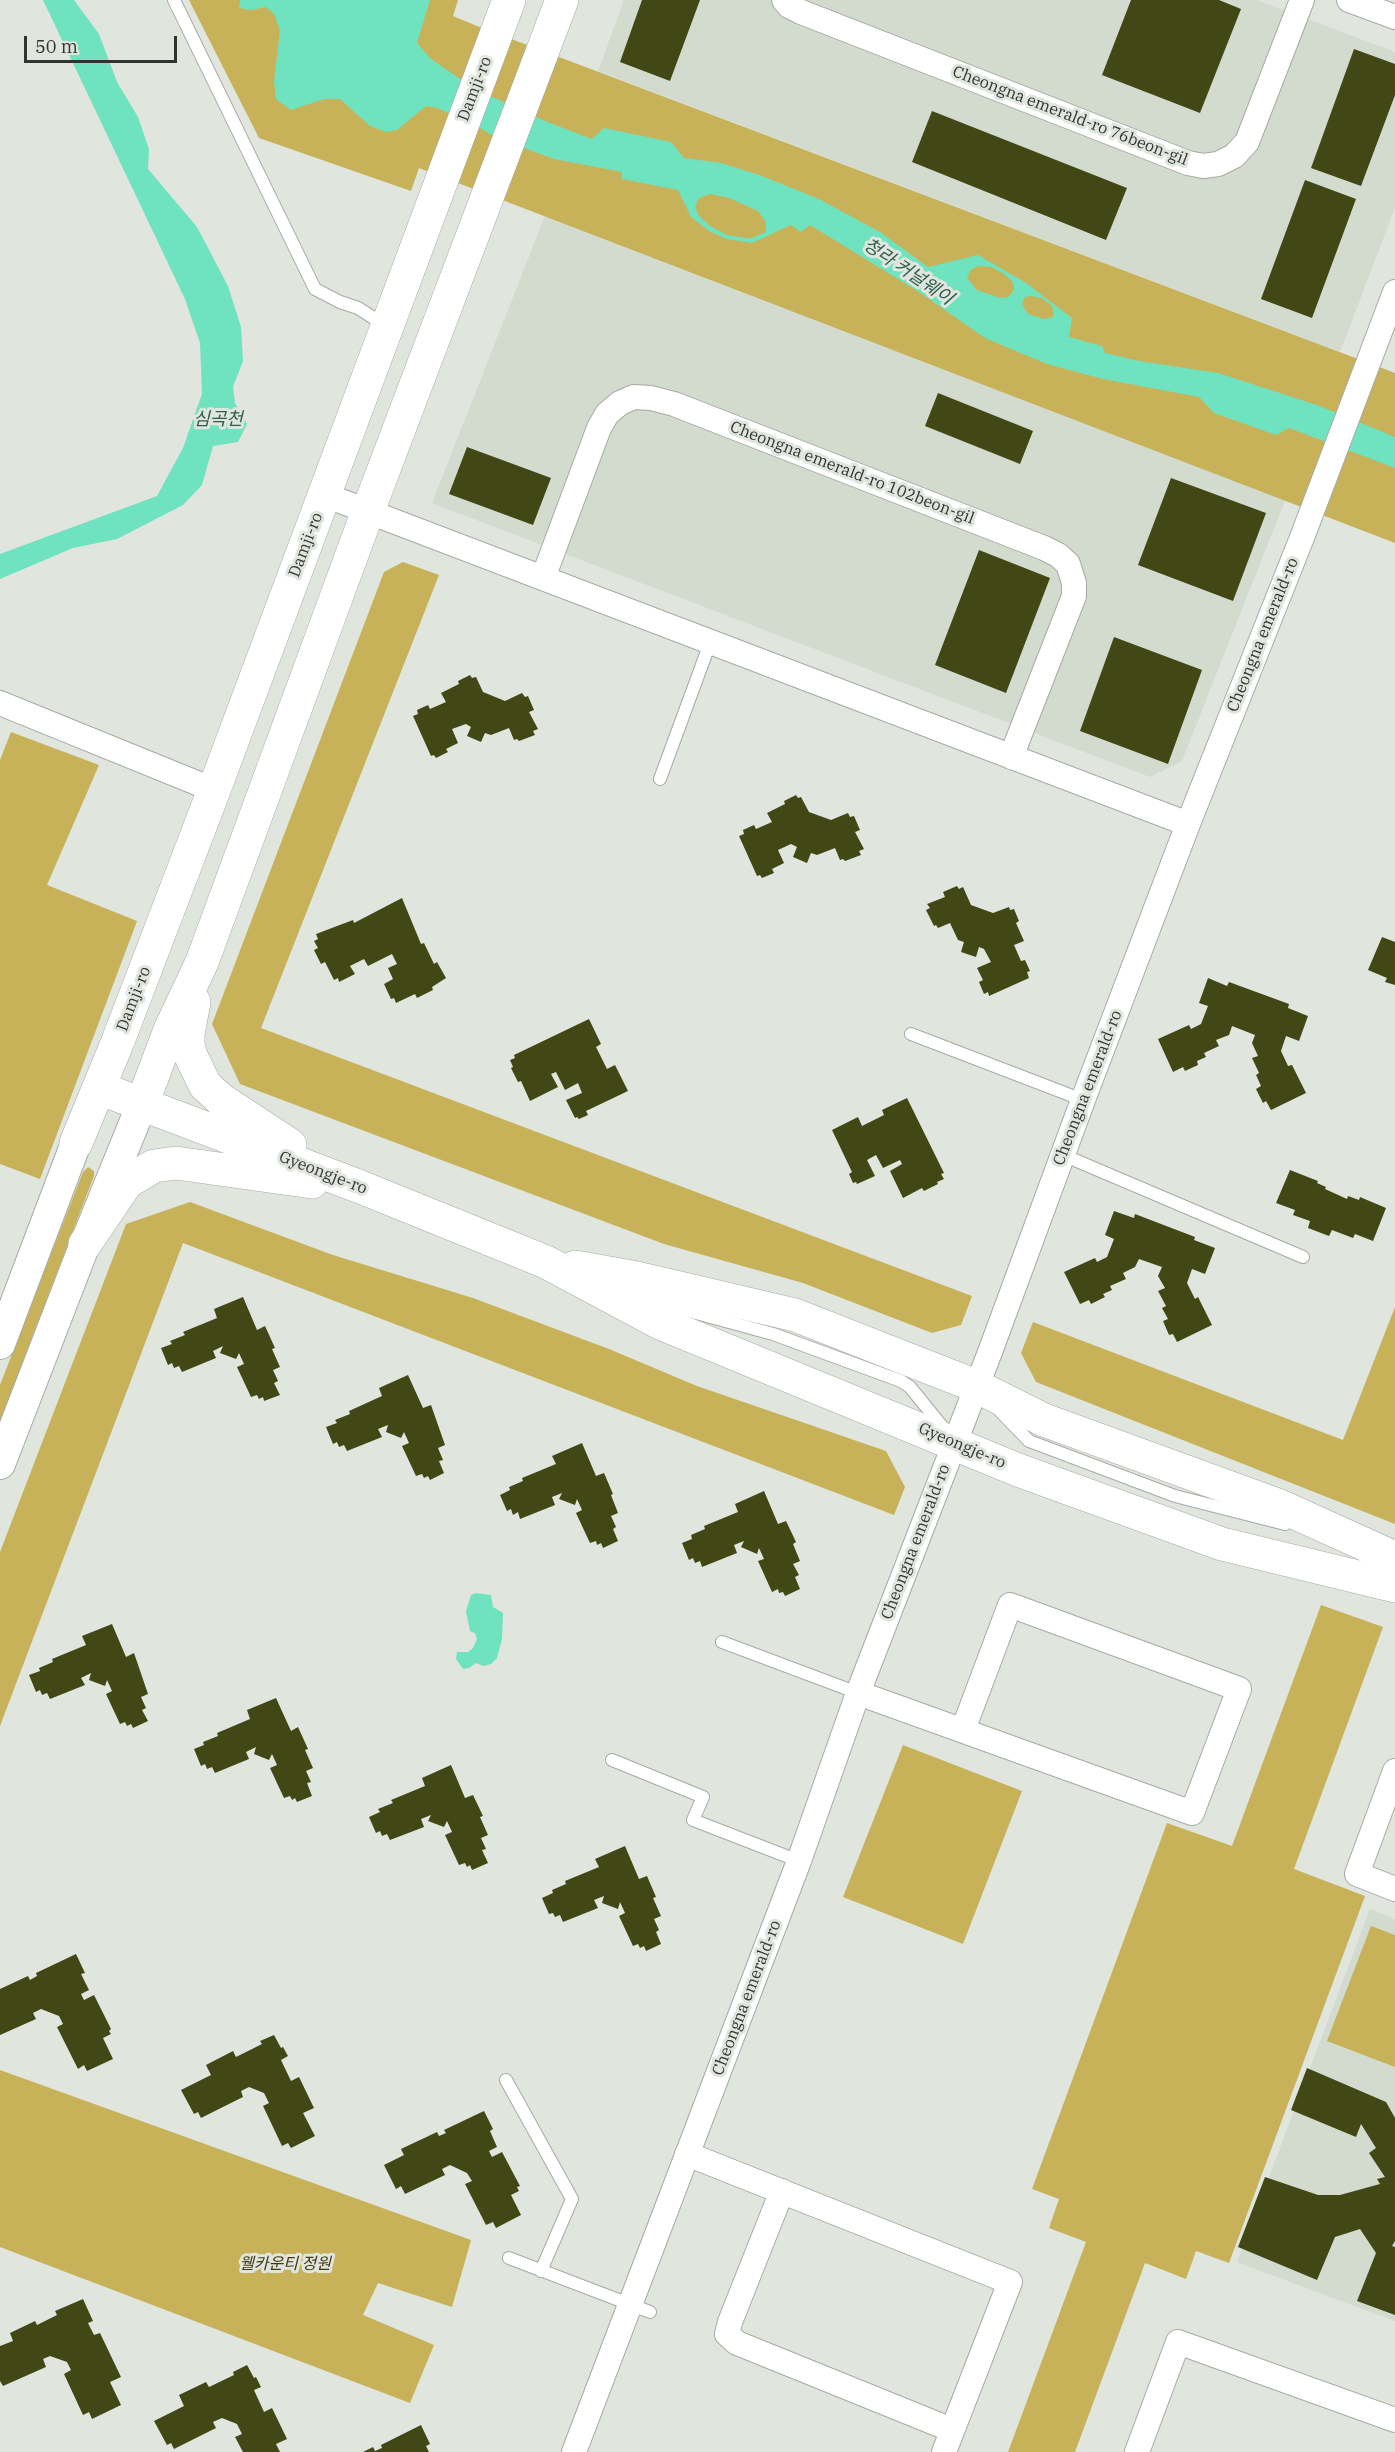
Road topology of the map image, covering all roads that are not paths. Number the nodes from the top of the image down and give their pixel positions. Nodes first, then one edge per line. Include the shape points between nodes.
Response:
1 (174, 0) edge
2 (508, 0) edge
3 (562, 0) edge
4 (784, 0) edge
5 (1302, 0) edge
6 (1349, 0) edge
7 (1395, 17) edge
8 (1395, 292) edge
9 (387, 326) junction
10 (325, 495) junction
11 (368, 511) junction
12 (543, 578) junction
13 (710, 643) junction
14 (0, 703) edge
15 (1011, 757) junction
16 (660, 779) dead end
17 (214, 790) junction
18 (1188, 825) junction
19 (202, 962) junction
20 (911, 1034) dead end
21 (99, 1088) junction
22 (1083, 1100) junction
23 (142, 1104) junction
24 (76, 1143) joint
25 (1063, 1155) junction
26 (358, 1186) junction
27 (85, 1244) junction
28 (1303, 1257) dead end
29 (546, 1262) junction
30 (0, 1344) edge
31 (976, 1386) junction
32 (955, 1443) junction
33 (0, 1464) edge
34 (1395, 1558) edge
35 (1395, 1586) edge
36 (722, 1642) dead end
37 (858, 1693) junction
38 (963, 1730) junction
39 (612, 1760) dead end
40 (1395, 1771) edge
41 (800, 1861) junction
42 (1395, 1889) edge
43 (506, 2080) dead end
44 (687, 2154) junction
45 (782, 2191) junction
46 (508, 2258) dead end
47 (540, 2271) junction
48 (640, 2308) junction
49 (1395, 2420) edge
50 (952, 2430) junction
51 (574, 2452) edge
52 (944, 2452) edge
53 (1137, 2452) edge

1 - 9 lane via 315,289
2 - 9 main road, Damji-ro
3 - 11 main road
4 - 5 street, Cheongna emerald-ro 76beon-gil via 801,12 1203,166 1234,156 1247,142
6 - 7 street
8 - 18 street, Cheongna emerald-ro
9 - 10 main road, Damji-ro
10 - 11 street
10 - 17 main road, Damji-ro
11 - 12 street
11 - 19 main road
12 - 13 street
12 - 15 street, Cheongna emerald-ro 102beon-gil via 607,414 634,397 674,404 1044,548 1068,564 1074,596
13 - 15 street
13 - 16 lane
14 - 17 street
15 - 18 street
17 - 21 main road, Damji-ro
18 - 22 street, Cheongna emerald-ro
19 - 23 main road via 170,1030
19 - 26 main road via 188,1034 191,1056 205,1085 257,1125
20 - 22 lane
21 - 23 main road, Gyeongje-ro
21 - 24 main road, Damji-ro
22 - 25 street, Cheongna emerald-ro
23 - 26 main road, Gyeongje-ro
23 - 27 street
24 - 30 street
25 - 28 lane
25 - 31 street, Cheongna emerald-ro
26 - 27 main road via 176,1163 154,1166 128,1182
26 - 29 main road, Gyeongje-ro
27 - 33 street
29 - 31 main road, Gyeongje-ro via 637,1278 795,1315
29 - 32 main road, Gyeongje-ro via 660,1323
31 - 32 street, Cheongna emerald-ro
31 - 34 main road, Gyeongje-ro via 1044,1420 1280,1506
32 - 35 main road, Gyeongje-ro via 1020,1471 1222,1544
32 - 37 street, Cheongna emerald-ro
36 - 37 lane
37 - 38 street
37 - 41 street, Cheongna emerald-ro
38 - 38 street via 1192,1814 1239,1689 1010,1605
39 - 41 lane via 703,1797 693,1820
40 - 42 street via 1357,1874
41 - 44 street, Cheongna emerald-ro
43 - 47 lane via 572,2199
44 - 45 street
44 - 48 street, Cheongna emerald-ro
45 - 50 street via 727,2334 737,2343
45 - 50 street via 1010,2282
46 - 47 lane
47 - 48 lane
48 - 51 street, Cheongna emerald-ro
49 - 53 street via 1178,2342
50 - 52 street

